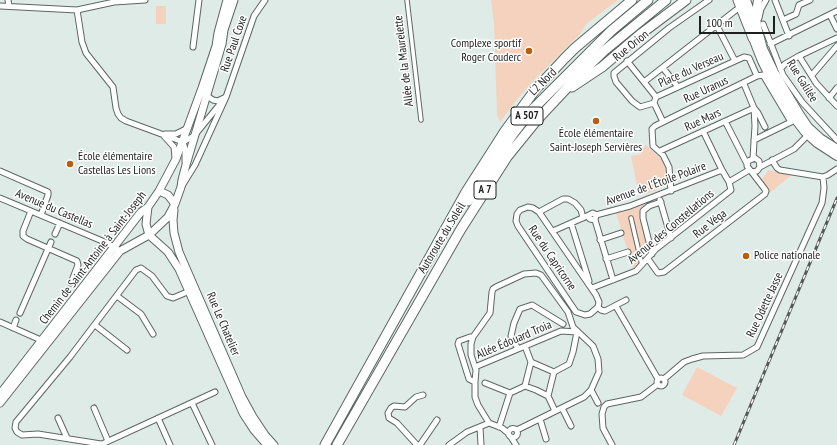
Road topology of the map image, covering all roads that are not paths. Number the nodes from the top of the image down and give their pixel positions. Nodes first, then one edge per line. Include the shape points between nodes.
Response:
1 (8, 0) edge
2 (145, 0) edge
3 (199, 0) edge
4 (227, 0) edge
5 (234, 0) edge
6 (407, 0) edge
7 (624, 0) edge
8 (632, 0) edge
9 (648, 0) edge
10 (666, 0) edge
11 (686, 0) edge
12 (689, 0) edge
13 (709, 0) edge
14 (738, 0) edge
15 (747, 0) edge
16 (757, 0) edge
17 (766, 0) edge
18 (775, 0) edge
19 (810, 0) edge
20 (114, 1) edge
21 (263, 1) edge
22 (0, 6) edge
23 (9, 6) junction
24 (676, 6) junction
25 (77, 10) junction
26 (736, 10) dead end
27 (837, 11) edge
28 (830, 15) junction
29 (783, 20) junction
30 (760, 25) junction
31 (717, 26) junction
32 (837, 29) edge
33 (789, 36) junction
34 (753, 38) junction
35 (837, 38) edge
36 (770, 44) junction
37 (837, 46) edge
38 (193, 47) dead end
39 (575, 48) junction
40 (799, 56) junction
41 (627, 61) junction
42 (735, 61) junction
43 (663, 68) junction
44 (781, 68) junction
45 (812, 75) junction
46 (757, 76) junction
47 (644, 82) junction
48 (744, 84) junction
49 (678, 86) junction
50 (837, 88) edge
51 (206, 96) junction
52 (226, 97) junction
53 (656, 97) junction
54 (556, 98) junction
55 (829, 98) junction
56 (654, 103) junction
57 (837, 106) edge
58 (754, 108) junction
59 (421, 120) dead end
60 (725, 121) junction
61 (663, 122) junction
62 (188, 127) junction
63 (765, 127) dead end
64 (703, 131) junction
65 (810, 133) junction
66 (161, 134) junction
67 (194, 136) junction
68 (754, 140) junction
69 (183, 142) junction
70 (834, 147) edge
71 (660, 151) junction
72 (837, 156) edge
73 (176, 159) junction
74 (756, 159) junction
75 (772, 160) junction
76 (747, 164) junction
77 (186, 165) junction
78 (760, 167) junction
79 (837, 168) edge
80 (722, 170) junction
81 (0, 171) edge
82 (751, 171) junction
83 (823, 177) junction
84 (729, 182) junction
85 (181, 187) junction
86 (159, 191) junction
87 (671, 191) junction
88 (660, 196) junction
89 (0, 198) edge
90 (661, 202) junction
91 (175, 204) junction
92 (148, 207) junction
93 (31, 211) junction
94 (539, 212) junction
95 (41, 215) junction
96 (585, 217) junction
97 (595, 218) junction
98 (631, 218) dead end
99 (60, 223) junction
100 (572, 223) junction
101 (553, 231) junction
102 (55, 234) dead end
103 (622, 234) dead end
104 (149, 235) junction
105 (671, 238) junction
106 (600, 240) junction
107 (140, 241) junction
108 (51, 242) dead end
109 (159, 245) junction
110 (48, 248) junction
111 (118, 249) junction
112 (628, 252) dead end
113 (652, 254) junction
114 (432, 255) junction
115 (606, 259) junction
116 (648, 259) junction
117 (642, 265) junction
118 (613, 280) junction
119 (71, 282) dead end
120 (591, 287) junction
121 (192, 290) junction
122 (117, 296) junction
123 (626, 300) dead end
124 (598, 307) junction
125 (617, 308) dead end
126 (20, 313) dead end
127 (16, 320) dead end
128 (571, 321) junction
129 (0, 322) edge
130 (563, 324) junction
131 (95, 325) junction
132 (13, 328) junction
133 (561, 331) junction
134 (577, 332) junction
135 (153, 334) dead end
136 (473, 337) junction
137 (45, 342) junction
138 (524, 346) junction
139 (518, 349) junction
140 (127, 350) dead end
141 (531, 362) junction
142 (475, 367) junction
143 (554, 372) junction
144 (475, 382) junction
145 (658, 382) junction
146 (485, 383) dead end
147 (525, 386) junction
148 (591, 390) junction
149 (215, 392) dead end
150 (510, 393) junction
151 (0, 394) edge
152 (423, 395) dead end
153 (548, 396) junction
154 (0, 403) edge
155 (192, 403) junction
156 (598, 403) dead end
157 (94, 408) dead end
158 (562, 408) junction
159 (555, 411) junction
160 (58, 418) dead end
161 (158, 418) junction
162 (540, 419) junction
163 (437, 420) dead end
164 (490, 423) junction
165 (480, 426) junction
166 (571, 426) dead end
167 (501, 427) junction
168 (510, 433) junction
169 (517, 433) junction
170 (67, 438) junction
171 (546, 439) dead end
172 (108, 441) junction
173 (100, 444) edge
174 (516, 444) edge
175 (170, 445) edge
176 (212, 445) edge
177 (266, 445) edge
178 (274, 445) edge
179 (325, 445) edge
180 (337, 445) edge
181 (419, 445) edge
182 (449, 445) edge
183 (481, 445) edge
184 (612, 445) edge

1 - 23 street
2 - 20 street
3 - 38 street
4 - 62 main road, Chemin de Saint-Antoine à Saint-Joseph via 213,54
5 - 51 main road, Chemin de Saint-Antoine à Saint-Joseph
6 - 59 street, Allée de la Maurelette
7 - 39 highway via 581,36
8 - 39 highway, Autoroute du Soleil / A 7
9 - 114 highway, L2 Nord / A 507 via 611,31 530,112
10 - 54 highway, Autoroute du Soleil / A 7 via 606,50
11 - 24 highway
12 - 24 highway
13 - 41 street, Rue Orion
14 - 34 highway
15 - 16 main road
15 - 34 main road
16 - 30 main road via 756,13
17 - 30 street via 761,9
18 - 29 street
19 - 29 street via 799,5 796,14
20 - 25 street
21 - 52 street, Rue Paul Coxe via 251,24
22 - 23 street
23 - 25 street
24 - 54 highway via 602,67
25 - 66 street via 86,54 113,87 118,114 126,122
26 - 31 street
27 - 28 street
28 - 32 street
28 - 33 street
29 - 33 street
30 - 36 street, Rue Galilée
30 - 65 main road via 763,49
31 - 42 street
31 - 43 street
33 - 36 street
34 - 65 main road via 766,70 792,115
35 - 40 street
36 - 44 street, Rue Galilée
37 - 45 street
39 - 114 highway, Autoroute du Soleil / A 7 via 535,90 505,131 466,192
40 - 44 street
40 - 45 street
41 - 47 street
41 - 56 street, Rue Orion via 614,73 616,82 639,106
42 - 46 street via 744,57 749,58
42 - 49 street, Place du Verseau
43 - 47 street
43 - 49 street
44 - 70 street, Rue Galilée via 783,75
45 - 55 street
46 - 48 street, Rue Uranus
46 - 68 street via 763,75 792,122
47 - 53 street
48 - 58 street
48 - 61 street, Rue Uranus
49 - 53 street, Place du Verseau
50 - 55 street
51 - 52 street via 218,101
51 - 67 main road, Chemin de Saint-Antoine à Saint-Joseph
52 - 67 street, Rue Paul Coxe
52 - 85 street, Rue Paul Coxe via 195,165
53 - 56 street
54 - 180 highway, Autoroute du Soleil / A 7 via 522,139 479,199
55 - 57 street
56 - 61 street
58 - 60 street, Rue Mars
58 - 63 street
58 - 68 street
60 - 64 street, Rue Mars
60 - 76 street
61 - 71 street via 652,129 653,146
62 - 66 street via 176,134
62 - 69 main road, Chemin de Saint-Antoine à Saint-Joseph
64 - 71 street, Rue Mars
64 - 80 street
65 - 70 main road
65 - 75 street via 794,149
66 - 69 street
66 - 73 street via 174,147
67 - 69 street, Rue Paul Coxe
67 - 77 main road, Chemin de Saint-Antoine à Saint-Joseph
68 - 74 street
69 - 73 main road, Chemin de Saint-Antoine à Saint-Joseph
69 - 77 street
70 - 72 main road
71 - 87 street via 669,167
73 - 86 main road, Chemin de Saint-Antoine à Saint-Joseph
74 - 75 street
74 - 76 street via 750,159
74 - 78 street
75 - 78 street
75 - 83 street via 780,170
76 - 82 street
77 - 85 main road, Chemin de Saint-Antoine à Saint-Joseph
78 - 82 street via 757,171
79 - 83 street
80 - 84 street
80 - 87 street, Avenue de l'Étoile Polaire
81 - 95 street via 48,192
82 - 84 street
82 - 116 street, Rue Véga via 766,191 765,194 664,272 658,273
83 - 145 street, Rue Odette Jasse via 822,203 757,347 743,355 703,356 692,359 684,362 664,379 663,385
84 - 105 street, Avenue des Constellations via 729,192
85 - 91 main road, Chemin de Saint-Antoine à Saint-Joseph
86 - 91 main road via 172,198
86 - 92 main road, Chemin de Saint-Antoine à Saint-Joseph
87 - 88 street, Avenue de l'Étoile Polaire
88 - 90 street
88 - 97 street, Avenue de l'Étoile Polaire
89 - 93 street, Avenue du Castellas
90 - 105 street
90 - 113 street via 643,211
91 - 104 main road, Chemin de Saint-Antoine à Saint-Joseph via 167,219
91 - 121 main road, Rue Le Chatelier via 173,220 176,241
92 - 104 main road via 146,224
92 - 111 main road, Chemin de Saint-Antoine à Saint-Joseph via 141,212
93 - 95 street, Avenue du Castellas
93 - 110 street via 23,236
94 - 96 street via 563,199 568,199 575,203
94 - 101 street
94 - 124 street, Rue du Capricorne via 528,207 520,210 516,216 518,226 576,312 585,315
95 - 99 street, Avenue du Castellas
96 - 97 street, Avenue de l'Étoile Polaire via 593,213
96 - 100 street, Avenue de l'Étoile Polaire
97 - 106 street, Avenue de l'Étoile Polaire
98 - 117 street
99 - 102 street
99 - 111 street, Avenue du Castellas
100 - 101 street, Avenue de l'Étoile Polaire
100 - 120 street
101 - 120 street
103 - 106 street
104 - 107 main road, Chemin de Saint-Antoine à Saint-Joseph
104 - 109 main road, Rue Le Chatelier
105 - 113 street, Avenue des Constellations
106 - 115 street, Avenue de l'Étoile Polaire
107 - 109 main road
107 - 111 main road, Chemin de Saint-Antoine à Saint-Joseph
108 - 110 street
109 - 121 main road, Rue Le Chatelier via 173,258
110 - 119 street via 78,263
110 - 126 street
111 - 137 main road, Chemin de Saint-Antoine à Saint-Joseph
112 - 115 street
113 - 116 street, Avenue des Constellations
114 - 179 highway, Autoroute du Soleil / A 7
115 - 118 street, Avenue de l'Étoile Polaire
116 - 117 street, Avenue des Constellations
117 - 118 street, Avenue des Constellations via 636,271
118 - 120 street, Avenue des Constellations
120 - 124 street via 599,302
121 - 122 street via 173,298 167,296 152,276 141,268 136,270
121 - 177 main road, Rue Le Chatelier via 243,413
121 - 178 main road, Rue Le Chatelier via 245,402
122 - 131 street
122 - 135 street via 141,314
123 - 124 street via 605,311
125 - 145 street
127 - 132 street
128 - 130 street, Allée Édouard Troia
128 - 134 street
128 - 136 street via 568,312 541,275 524,274 494,289 490,313
129 - 132 street
130 - 133 street, Allée Édouard Troia
130 - 139 street via 532,305 520,309 512,336
131 - 140 street
131 - 170 street via 16,422 15,428 22,435 38,434
132 - 137 street
133 - 134 street, Allée Édouard Troia
133 - 138 street, Allée Édouard Troia
134 - 143 street via 569,364
134 - 148 street via 593,346 598,359 599,372
136 - 142 street via 470,349
136 - 144 street via 459,341 458,344 469,379
137 - 151 main road, Chemin de Saint-Antoine à Saint-Joseph
137 - 154 main road, Chemin de Saint-Antoine à Saint-Joseph
138 - 139 street, Allée Édouard Troia
138 - 141 street
139 - 142 street, Allée Édouard Troia
141 - 143 street
141 - 147 street
142 - 144 street
143 - 153 street
144 - 164 street via 475,397
145 - 184 street via 641,397 607,404 604,407 603,428
146 - 150 street
147 - 150 street
147 - 153 street
148 - 156 street
148 - 158 street via 584,397
149 - 155 street
150 - 167 street
152 - 181 street via 404,406 394,406 388,413 389,418
153 - 159 street
155 - 161 street
155 - 176 street
157 - 172 street
158 - 159 street
158 - 166 street
159 - 162 street
160 - 170 street
161 - 172 street
161 - 175 street
162 - 169 street
162 - 171 street
163 - 181 street
164 - 165 street
164 - 167 street
165 - 182 street via 466,432
165 - 183 street
167 - 168 street
168 - 169 street via 516,437
168 - 169 street via 513,428
168 - 174 street
169 - 174 street
170 - 173 street
172 - 173 street

